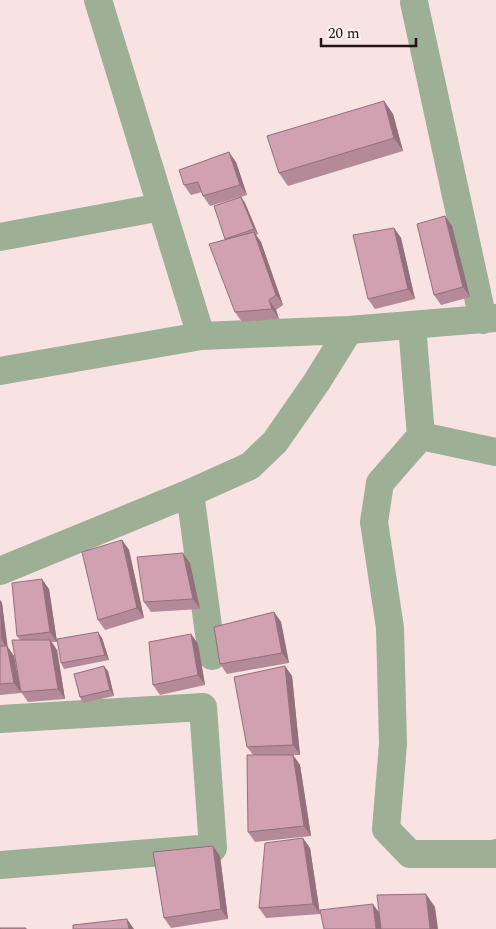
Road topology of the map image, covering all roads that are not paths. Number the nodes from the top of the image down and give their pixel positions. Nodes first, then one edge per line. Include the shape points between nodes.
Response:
1 (98, 0) edge
2 (415, 0) edge
3 (161, 207) junction
4 (0, 237) edge
5 (490, 319) edge
6 (412, 325) junction
7 (349, 330) junction
8 (200, 336) junction
9 (0, 371) edge
10 (421, 436) junction
11 (496, 452) edge
12 (190, 493) junction
13 (0, 570) edge
14 (212, 656) dead end
15 (0, 719) edge
16 (496, 853) edge
17 (0, 865) edge

1 - 3 street
2 - 5 street
3 - 4 street
3 - 8 street
5 - 6 street
6 - 7 street
6 - 10 street
7 - 8 street
7 - 12 street via 275,442 250,466
8 - 9 street
10 - 11 street
10 - 16 street via 380,483 374,522 390,628 393,744 386,829 410,854
12 - 13 street
12 - 14 street
15 - 17 street via 204,707 213,848

